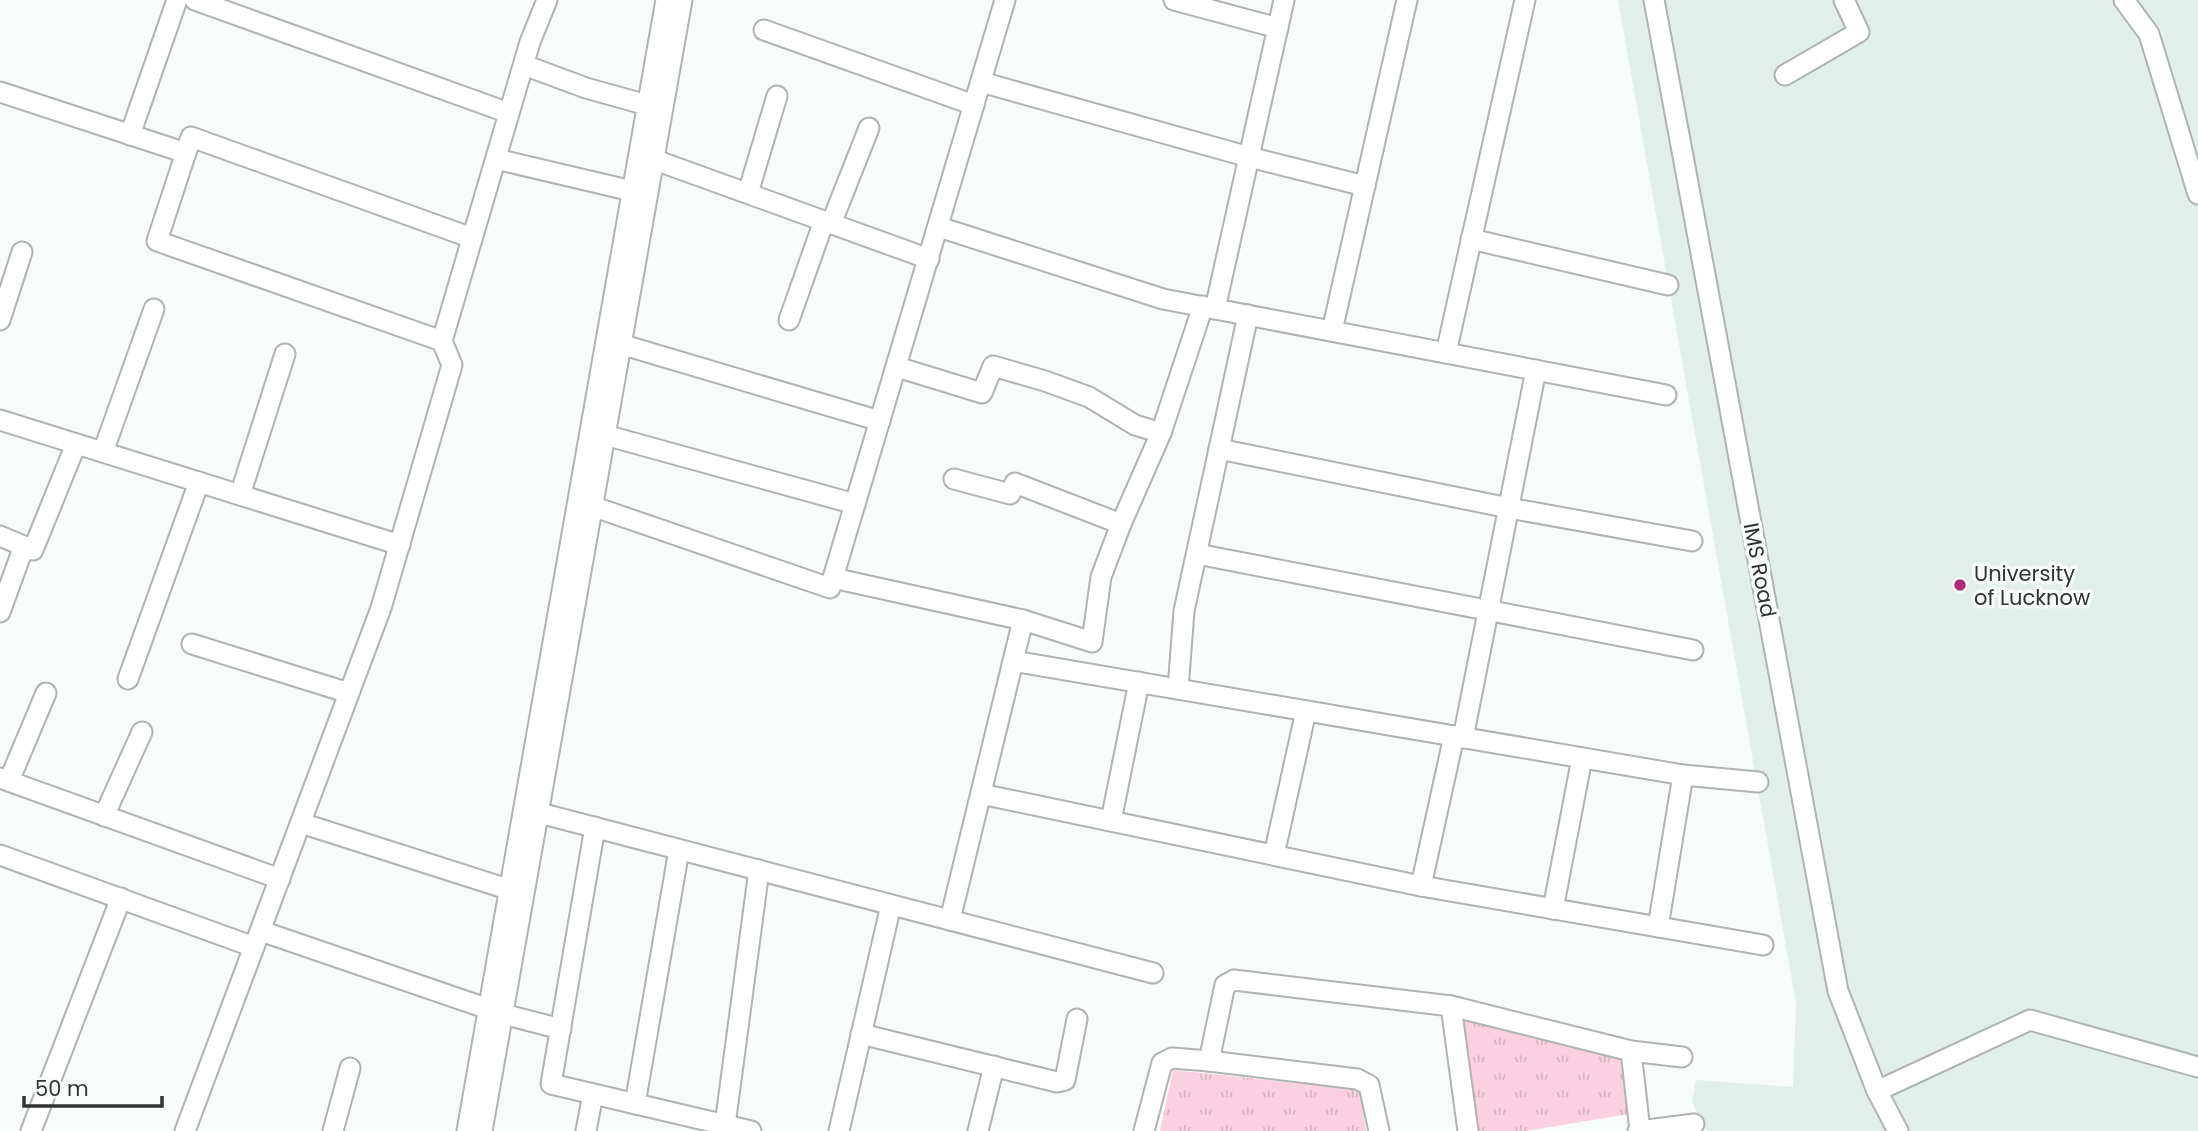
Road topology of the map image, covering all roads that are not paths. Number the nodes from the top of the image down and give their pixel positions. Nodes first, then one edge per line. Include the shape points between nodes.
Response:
1 (177, 0) edge
2 (195, 0) edge
3 (547, 0) edge
4 (666, 0) edge
5 (682, 0) edge
6 (1005, 0) edge
7 (1174, 0) edge
8 (1284, 0) edge
9 (1407, 0) edge
10 (1525, 0) edge
11 (1654, 0) edge
12 (1844, 0) edge
13 (2124, 0) edge
14 (1278, 28) junction
15 (764, 30) dead end
16 (524, 65) junction
17 (1785, 75) dead end
18 (981, 82) junction
19 (0, 92) edge
20 (778, 96) dead end
21 (647, 105) junction
22 (974, 105) junction
23 (509, 113) junction
24 (869, 128) dead end
25 (131, 135) junction
26 (186, 153) junction
27 (646, 157) junction
28 (1248, 158) junction
29 (496, 159) junction
30 (1365, 186) junction
31 (632, 191) junction
32 (748, 193) junction
33 (2198, 194) edge
34 (828, 222) junction
35 (939, 227) junction
36 (472, 238) junction
37 (1471, 239) junction
38 (22, 251) dead end
39 (929, 259) junction
40 (1668, 285) dead end
41 (1209, 307) junction
42 (154, 309) dead end
43 (1248, 315) junction
44 (0, 320) edge
45 (789, 320) dead end
46 (1332, 331) junction
47 (442, 341) junction
48 (613, 342) junction
49 (1446, 353) junction
50 (285, 354) dead end
51 (897, 367) junction
52 (1536, 370) junction
53 (1666, 395) dead end
54 (0, 420) edge
55 (880, 421) junction
56 (597, 433) junction
57 (1161, 433) junction
58 (76, 444) junction
59 (1219, 449) junction
60 (103, 452) junction
61 (954, 479) dead end
62 (199, 482) junction
63 (240, 495) junction
64 (585, 503) junction
65 (855, 504) junction
66 (1509, 508) junction
67 (1121, 524) junction
68 (0, 536) edge
69 (1692, 541) dead end
70 (400, 545) junction
71 (24, 546) junction
72 (1196, 554) junction
73 (833, 578) junction
74 (1489, 610) junction
75 (0, 612) edge
76 (1023, 620) junction
77 (192, 644) dead end
78 (1693, 650) dead end
79 (1013, 661) junction
80 (128, 679) dead end
81 (1139, 682) junction
82 (1178, 689) junction
83 (47, 692) dead end
84 (349, 693) junction
85 (1306, 711) junction
86 (142, 732) dead end
87 (1459, 737) junction
88 (1582, 758) junction
89 (1683, 775) junction
90 (4, 780) edge
91 (1758, 782) dead end
92 (981, 794) junction
93 (531, 811) junction
94 (104, 816) junction
95 (1111, 821) junction
96 (301, 823) junction
97 (594, 827) junction
98 (679, 850) junction
99 (0, 855) edge
100 (1274, 855) junction
101 (759, 870) junction
102 (280, 879) junction
103 (1421, 886) junction
104 (517, 892) junction
105 (121, 898) junction
106 (891, 905) junction
107 (1553, 909) junction
108 (950, 920) junction
109 (1658, 927) junction
110 (258, 939) junction
111 (1763, 945) dead end
112 (1153, 973) dead end
113 (1451, 1006) junction
114 (496, 1011) junction
115 (1077, 1019) dead end
116 (561, 1029) junction
117 (861, 1034) junction
118 (1632, 1051) junction
119 (1682, 1057) dead end
120 (1209, 1061) junction
121 (993, 1066) junction
122 (2198, 1067) edge
123 (349, 1068) dead end
124 (1877, 1091) junction
125 (593, 1094) junction
126 (635, 1104) junction
127 (689, 1124) edge
128 (1695, 1124) dead end
129 (725, 1125) junction
130 (32, 1131) edge
131 (186, 1131) edge
132 (333, 1131) edge
133 (467, 1131) edge
134 (482, 1131) edge
135 (586, 1131) edge
136 (751, 1131) edge
137 (839, 1131) edge
138 (978, 1131) edge
139 (1144, 1131) edge
140 (1379, 1131) edge
141 (1468, 1131) edge
142 (1639, 1131) edge
143 (1898, 1131) edge

1 - 25 street
2 - 23 street
3 - 16 street
4 - 21 street
5 - 27 street
6 - 18 street
7 - 14 street
8 - 14 street
9 - 30 street
10 - 37 street
11 - 124 street, IMS Road via 1838,991
12 - 17 street via 1858,32
13 - 33 street via 2149,34
14 - 28 street
15 - 22 street
16 - 21 street
16 - 23 street
18 - 22 street
18 - 28 street
19 - 25 street
20 - 32 street
21 - 27 street
22 - 35 street
23 - 29 street
24 - 34 street
25 - 26 street
26 - 36 street via 191,137
26 - 47 street via 157,241
27 - 31 street
27 - 32 street
27 - 48 street
28 - 30 street
28 - 41 street
29 - 31 street
29 - 36 street
30 - 46 street
31 - 48 street
32 - 34 street
34 - 39 street
34 - 45 street
35 - 39 street
35 - 41 street via 1163,299
36 - 47 street
37 - 40 street
37 - 49 street
38 - 44 street
39 - 51 street
41 - 43 street
41 - 57 street
42 - 60 street
43 - 46 street
43 - 59 street
46 - 49 street
47 - 70 street via 452,365
48 - 55 street
48 - 56 street
49 - 52 street
50 - 63 street
51 - 55 street
51 - 57 street via 982,393 993,366 1089,397 1135,425
52 - 53 street
52 - 66 street
54 - 58 street
55 - 65 street
56 - 64 street
56 - 65 street
57 - 67 street
58 - 60 street
58 - 71 street via 33,550
59 - 66 street
59 - 72 street
60 - 62 street
61 - 67 street via 1010,494 1015,483
62 - 63 street
62 - 80 street
63 - 70 street
64 - 73 street via 830,588
64 - 93 street
65 - 73 street
66 - 69 street
66 - 74 street
67 - 76 street via 1101,577 1092,642
68 - 71 street
70 - 84 street
71 - 75 street
72 - 74 street
72 - 82 street via 1184,611
73 - 76 street
74 - 78 street
74 - 87 street
76 - 79 street
77 - 84 street
79 - 81 street
79 - 92 street
81 - 82 street
81 - 95 street
82 - 85 street
83 - 90 street
84 - 96 street
85 - 87 street
85 - 100 street
86 - 94 street
87 - 88 street
87 - 103 street
88 - 89 street
88 - 107 street
89 - 91 street
89 - 109 street
90 - 94 street
92 - 95 street
92 - 108 street
93 - 97 street
93 - 104 street
94 - 102 street
95 - 100 street
96 - 102 street
96 - 104 street
97 - 98 street
97 - 116 street
98 - 101 street
98 - 126 street
99 - 105 street
100 - 103 street
101 - 106 street
101 - 129 street
102 - 110 street
103 - 107 street
104 - 114 street
105 - 110 street
105 - 130 street
106 - 108 street
106 - 117 street
107 - 109 street
108 - 112 street
109 - 111 street
110 - 114 street
110 - 131 street
113 - 118 street
113 - 120 street via 1234,980 1225,985
113 - 141 street
114 - 116 street
114 - 133 street
114 - 134 street
115 - 121 street via 1065,1080
116 - 125 street via 551,1084
117 - 121 street
117 - 137 street
118 - 119 street
118 - 142 street
120 - 139 street via 1172,1058 1162,1063
120 - 140 street via 1357,1079 1370,1085
121 - 138 street
122 - 124 street via 2030,1020
123 - 132 street
124 - 143 street, IMS Road
125 - 126 street
125 - 135 street
126 - 127 street
127 - 129 street
128 - 142 street
129 - 136 street

